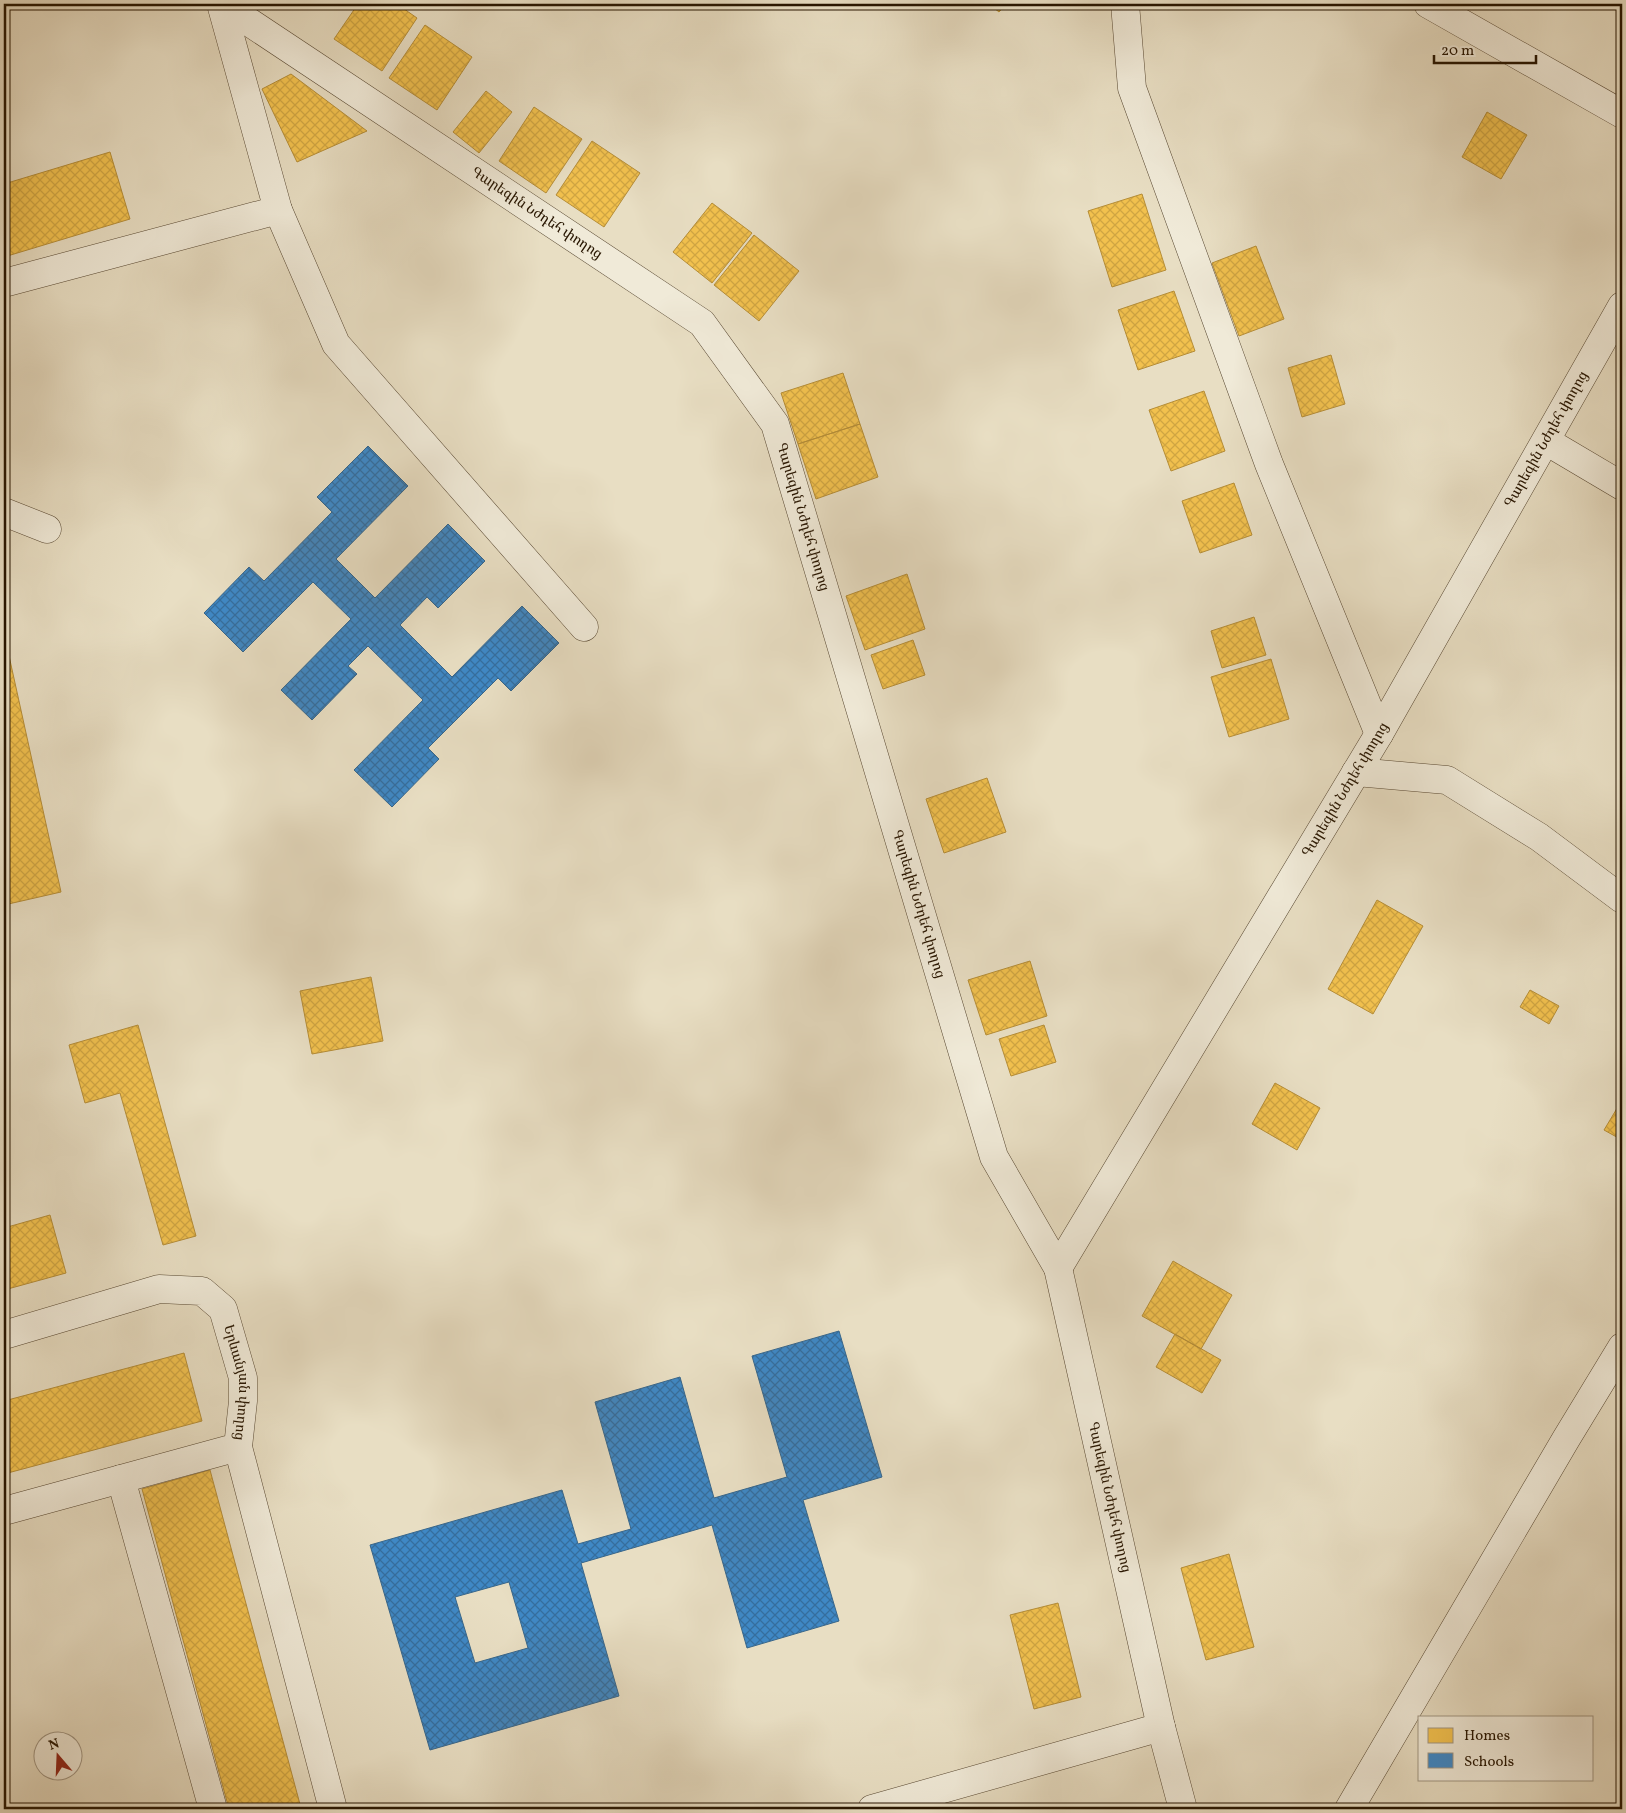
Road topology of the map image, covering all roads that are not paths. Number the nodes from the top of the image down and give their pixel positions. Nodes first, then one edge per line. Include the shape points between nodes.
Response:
1 (222, 4) edge
2 (1125, 4) edge
3 (1428, 4) edge
4 (1622, 114) edge
5 (278, 210) junction
6 (4, 283) edge
7 (1622, 306) edge
8 (1546, 441) junction
9 (1622, 486) edge
10 (4, 512) edge
11 (47, 529) dead end
12 (584, 627) dead end
13 (1379, 734) junction
14 (1356, 772) junction
15 (1622, 899) edge
16 (1058, 1268) junction
17 (4, 1335) edge
18 (1622, 1347) edge
19 (238, 1446) junction
20 (121, 1479) junction
21 (4, 1511) edge
22 (1161, 1726) junction
23 (212, 1809) edge
24 (333, 1809) edge
25 (872, 1809) edge
26 (1183, 1809) edge
27 (1349, 1809) edge

1 - 5 street
1 - 16 street, Գարեգին Նժդեհ փողոց via 702,324 775,424 994,1157
2 - 13 street via 1132,88 1269,464
3 - 4 street
5 - 6 street
5 - 12 street via 336,344
7 - 8 street, Գարեգին Նժդեհ փողոց
8 - 9 street
8 - 13 street, Գարեգին Նժդեհ փողոց
10 - 11 street
13 - 14 street, Գարեգին Նժդեհ փողոց
14 - 15 street via 1448,780 1539,837
14 - 16 street, Գարեգին Նժդեհ փողոց
16 - 22 street, Գարեգին Նժդեհ փողոց
17 - 19 street, Երևանյան փողոց via 159,1289 202,1292 224,1309 243,1378
18 - 27 street
19 - 20 street, Երևանյան փողոց
19 - 24 street
20 - 21 street, Երևանյան փողոց
20 - 23 street
22 - 25 street
22 - 26 street, Գարեգին Նժդեհ փողոց

